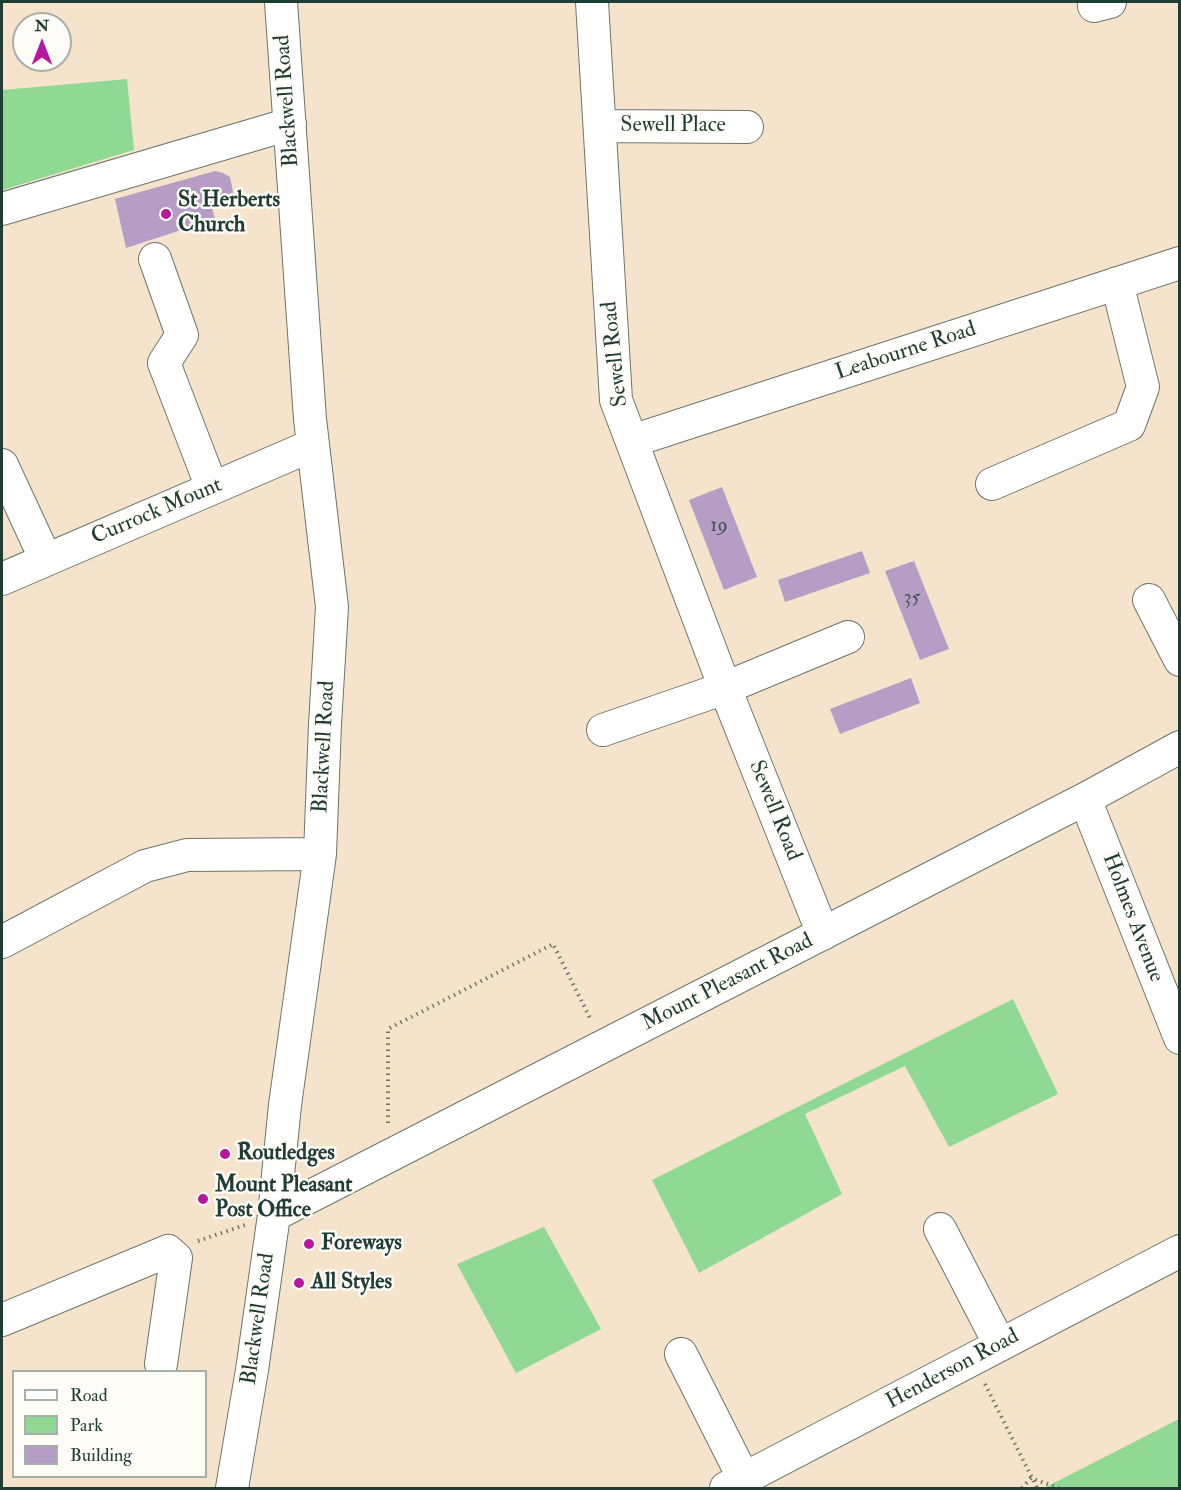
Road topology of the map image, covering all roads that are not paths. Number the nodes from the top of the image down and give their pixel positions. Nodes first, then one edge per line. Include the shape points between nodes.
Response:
1 (281, 2) edge
2 (592, 2) edge
3 (290, 124) junction
4 (600, 126) junction
5 (747, 127) dead end
6 (2, 208) edge
7 (155, 259) dead end
8 (1179, 263) edge
9 (1118, 283) junction
10 (632, 441) junction
11 (313, 445) junction
12 (2, 465) edge
13 (992, 484) dead end
14 (212, 488) junction
15 (46, 560) junction
16 (2, 579) edge
17 (1149, 600) dead end
18 (848, 637) dead end
19 (1179, 660) edge
20 (725, 688) junction
21 (603, 730) dead end
22 (1179, 747) edge
23 (1085, 799) junction
24 (320, 855) junction
25 (823, 934) junction
26 (2, 942) edge
27 (1179, 1038) edge
28 (274, 1215) junction
29 (940, 1229) dead end
30 (1179, 1251) edge
31 (2, 1320) edge
32 (987, 1352) junction
33 (681, 1354) dead end
34 (161, 1364) dead end
35 (735, 1484) edge
36 (232, 1488) edge

1 - 3 street, Blackwell Road
2 - 4 street, Sewell Road
3 - 6 street
3 - 11 street, Blackwell Road
4 - 5 street, Sewell Place
4 - 10 street, Sewell Road via 616,400
7 - 14 street via 182,335 164,363
8 - 9 street, Leabourne Road
9 - 10 street, Leabourne Road
9 - 13 street via 1143,387 1130,424
10 - 20 street, Sewell Road
11 - 14 street, Currock Mount
11 - 24 street, Blackwell Road via 332,607
12 - 15 street
14 - 15 street, Currock Mount
15 - 16 street, Currock Mount
17 - 19 street
18 - 20 street
20 - 21 street
20 - 25 street, Sewell Road
22 - 23 street, Mount Pleasant Road
23 - 25 street, Mount Pleasant Road
23 - 27 street, Holmes Avenue
24 - 26 street via 187,855 145,866
24 - 28 street, Blackwell Road via 285,1105
25 - 28 street, Mount Pleasant Road
28 - 36 street, Blackwell Road
29 - 32 street
30 - 32 street, Henderson Road
31 - 34 street via 168,1251 176,1258
32 - 35 street, Henderson Road
33 - 35 street

